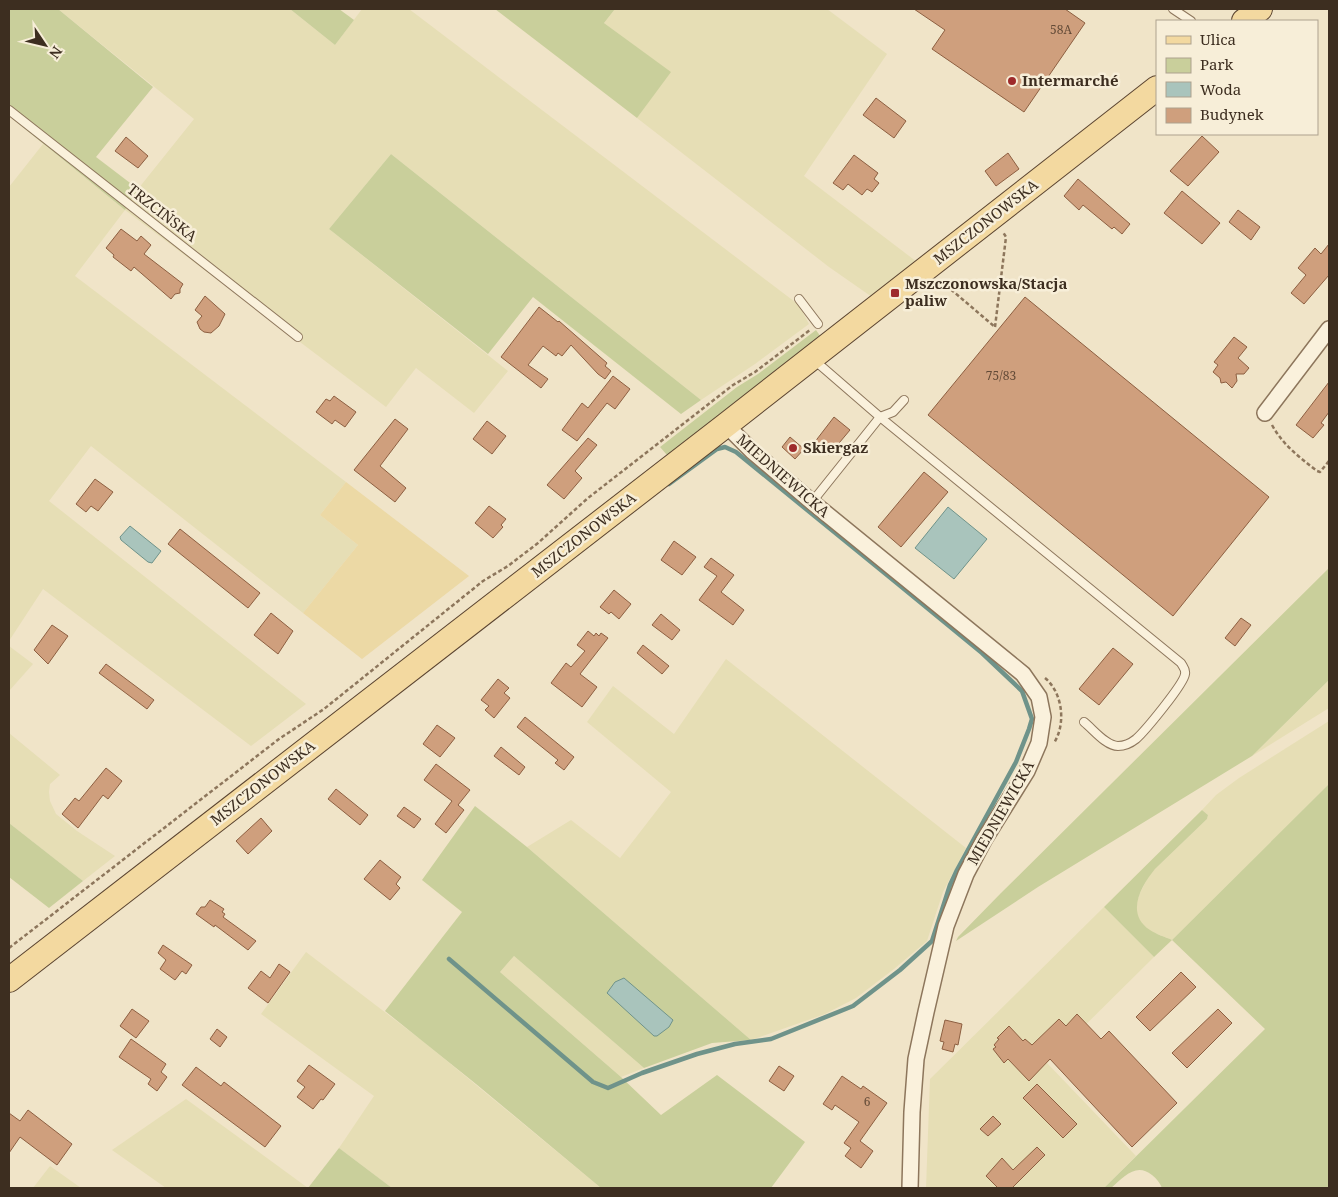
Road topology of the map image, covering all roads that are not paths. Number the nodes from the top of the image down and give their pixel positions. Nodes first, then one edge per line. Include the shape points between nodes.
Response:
1 (1174, 9) edge
2 (1260, 9) edge
3 (1190, 20) edge
4 (1245, 20) edge
5 (1156, 89) edge
6 (9, 110) edge
7 (799, 299) dead end
8 (818, 324) road end
9 (1329, 329) edge
10 (298, 336) dead end
11 (812, 358) junction
12 (904, 400) dead end
13 (1265, 413) road end
14 (880, 417) junction
15 (726, 425) junction
16 (812, 502) junction
17 (1084, 722) dead end
18 (9, 980) edge
19 (910, 1188) edge

1 - 3 lane
2 - 4 main road
5 - 11 main road, MSZCZONOWSKA
6 - 10 lane, TRZCIŃSKA
7 - 8 lane
9 - 13 street
11 - 14 lane
11 - 15 main road, MSZCZONOWSKA
12 - 14 lane via 893,412
14 - 16 lane
14 - 17 lane via 1181,663 1185,670 1177,689 1137,738 1126,745 1109,743
15 - 16 street, MIEDNIEWICKA
15 - 18 main road, MSZCZONOWSKA
16 - 19 street, MIEDNIEWICKA via 1023,674 1039,697 1043,717 1039,743 1027,771 966,874 946,926 916,1059

